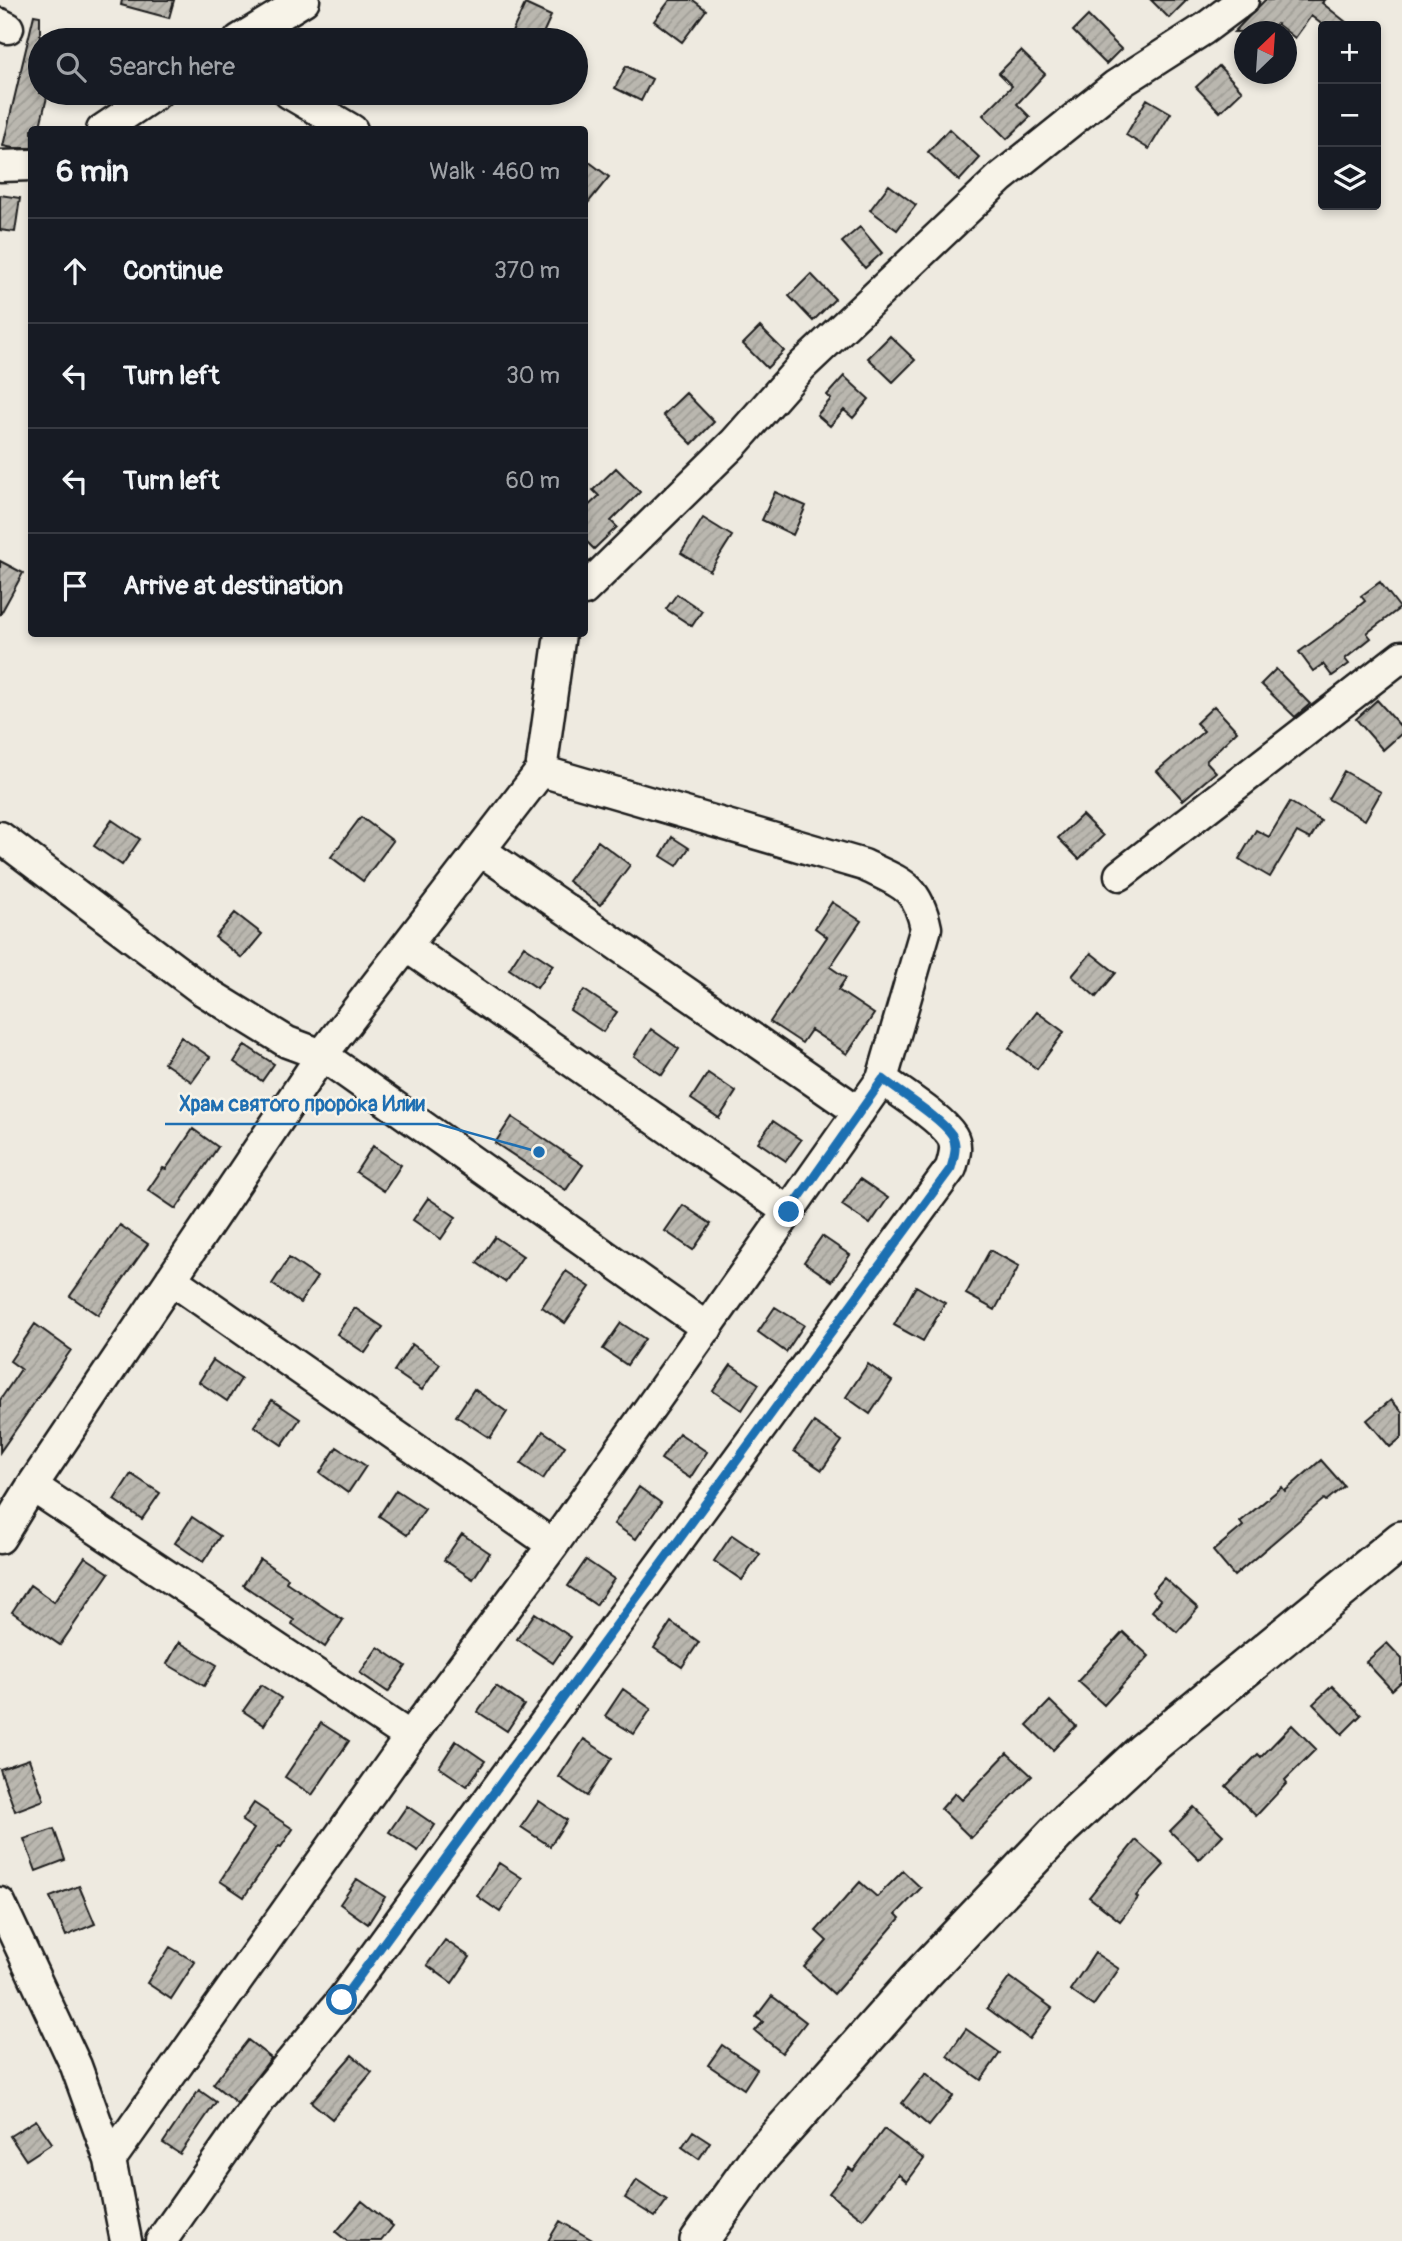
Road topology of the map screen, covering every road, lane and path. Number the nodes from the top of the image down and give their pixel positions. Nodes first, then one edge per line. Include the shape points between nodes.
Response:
1 (1243, 0) edge
2 (300, 1) edge
3 (258, 28) edge
4 (139, 105) edge
5 (309, 105) edge
6 (108, 126) edge
7 (345, 126) edge
8 (28, 165) edge
9 (0, 166) edge
10 (588, 586) edge
11 (560, 637) edge
12 (1402, 656) edge
13 (541, 771) junction
14 (0, 836) edge
15 (480, 850) junction
16 (1120, 876) dead end
17 (406, 946) junction
18 (322, 1055) junction
19 (883, 1079) junction
20 (859, 1112) junction
21 (789, 1212) junction
22 (171, 1279) junction
23 (707, 1328) junction
24 (32, 1486) junction
25 (0, 1538) edge
26 (1402, 1540) edge
27 (553, 1545) junction
28 (410, 1737) junction
29 (0, 1903) edge
30 (110, 2160) junction
31 (126, 2241) edge
32 (161, 2241) edge
33 (699, 2241) edge

1 - 10 street via 1115,86 1000,178 802,366 735,442
2 - 3 street
4 - 6 street
5 - 7 street
8 - 9 street
11 - 13 street
12 - 16 street
13 - 15 street
13 - 19 street via 864,865 908,886 922,908 926,928
14 - 18 street via 201,989 287,1042
15 - 17 street
15 - 20 street
17 - 18 street
17 - 21 street
18 - 22 street
18 - 23 street
19 - 20 street
19 - 32 street via 953,1136 956,1151 951,1168 342,2000 262,2097
20 - 21 street
21 - 23 street
22 - 24 street
22 - 27 street
23 - 27 street
24 - 25 street
24 - 28 street
26 - 33 main road via 1144,1751 1062,1827 967,1925 757,2160
27 - 28 street
28 - 30 street
29 - 30 street via 76,2066
30 - 31 street

